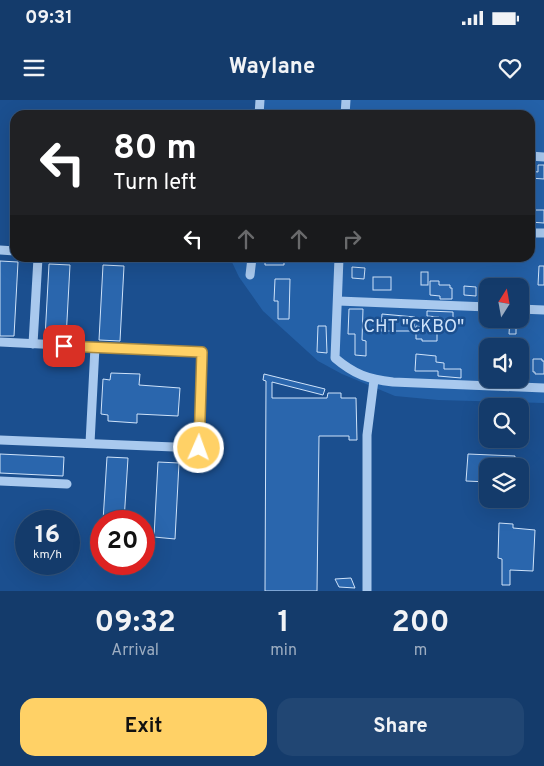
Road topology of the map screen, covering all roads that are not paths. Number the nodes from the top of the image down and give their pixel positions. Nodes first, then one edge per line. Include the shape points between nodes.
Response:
1 (38, 262) edge
2 (252, 262) edge
3 (339, 262) edge
4 (250, 275) dead end
5 (338, 301) junction
6 (479, 307) edge
7 (529, 309) edge
8 (544, 310) edge
9 (0, 342) edge
10 (33, 344) junction
11 (94, 347) junction
12 (374, 380) junction
13 (544, 388) edge
14 (0, 440) edge
15 (90, 444) junction
16 (0, 481) edge
17 (66, 484) dead end
18 (368, 591) edge

1 - 10 lane
2 - 4 lane
3 - 5 lane
5 - 6 lane
5 - 12 lane via 335,358 350,371
7 - 8 lane
9 - 10 lane
10 - 11 lane
11 - 15 lane
11 - 15 lane via 202,352 199,448
12 - 13 lane
12 - 18 lane via 367,435
14 - 15 lane
16 - 17 lane

